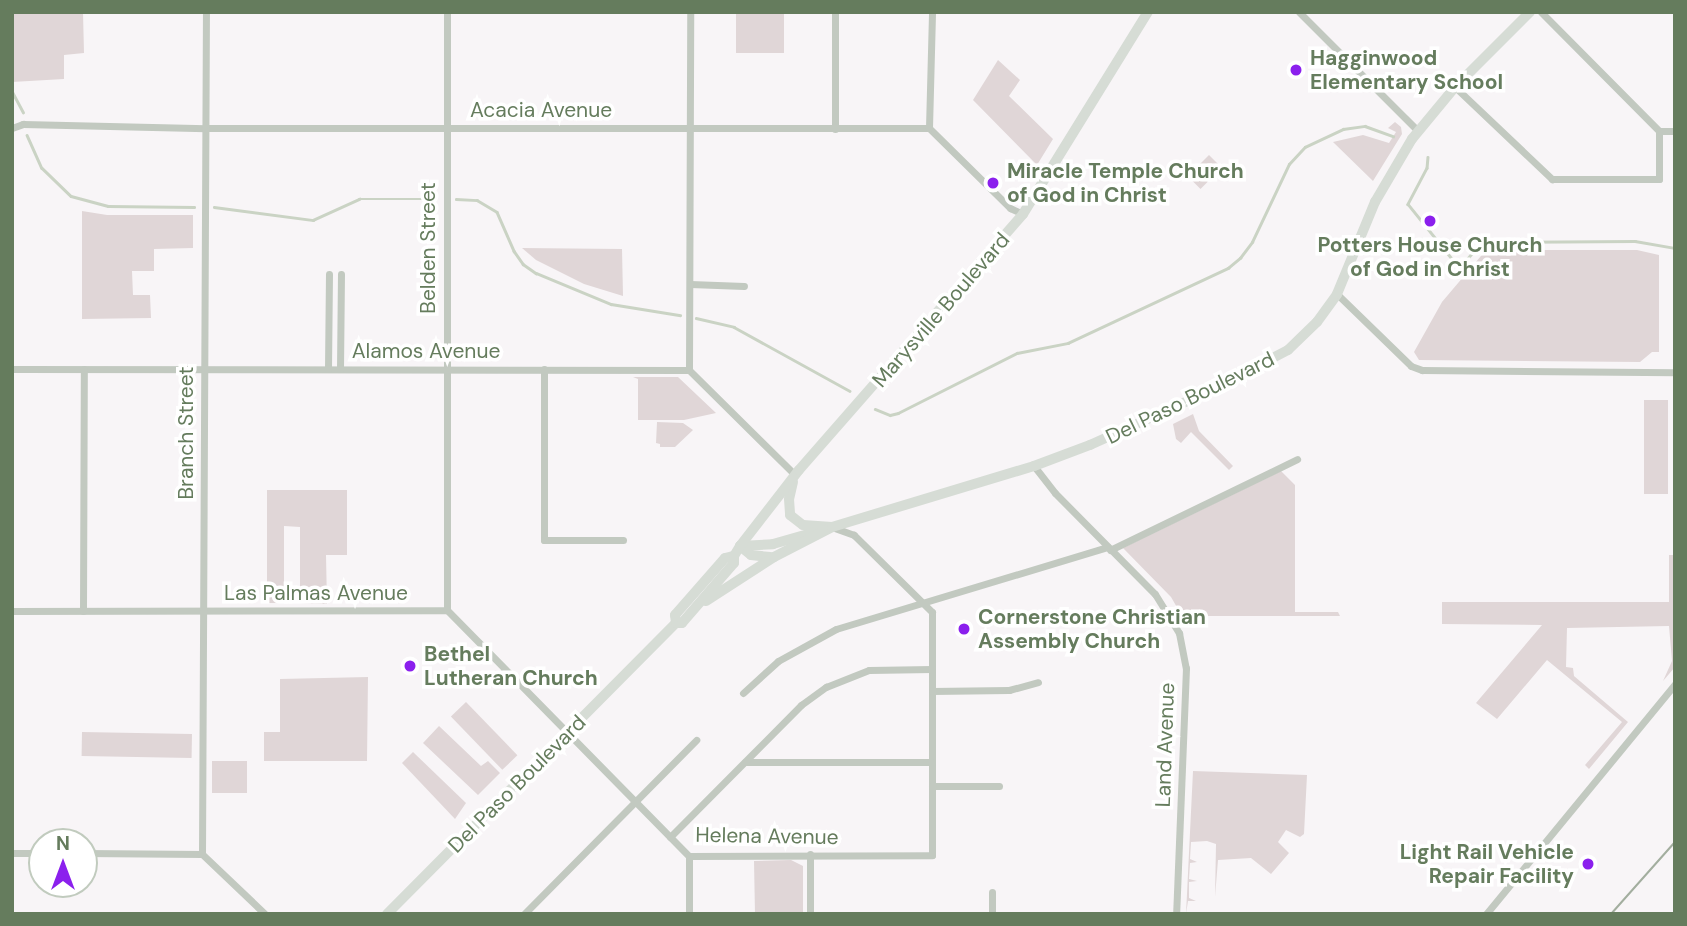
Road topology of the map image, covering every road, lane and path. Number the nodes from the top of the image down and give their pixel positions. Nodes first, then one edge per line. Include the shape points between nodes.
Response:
1 (206, 12) edge
2 (447, 12) edge
3 (690, 12) edge
4 (835, 12) edge
5 (932, 12) edge
6 (1148, 12) edge
7 (1299, 12) edge
8 (1530, 12) edge
9 (1541, 12) edge
10 (1455, 88) junction
11 (12, 118) edge
12 (23, 124) junction
13 (446, 127) junction
14 (688, 127) junction
15 (12, 128) edge
16 (206, 128) junction
17 (929, 128) junction
18 (835, 129) junction
19 (1418, 131) junction
20 (1659, 131) junction
21 (1675, 131) edge
22 (1023, 214) junction
23 (329, 274) dead end
24 (341, 274) dead end
25 (690, 284) junction
26 (329, 286) junction
27 (744, 286) dead end
28 (341, 287) junction
29 (1337, 294) junction
30 (203, 368) junction
31 (12, 369) edge
32 (84, 369) junction
33 (328, 369) junction
34 (341, 369) junction
35 (445, 369) junction
36 (544, 369) junction
37 (689, 370) junction
38 (1675, 372) edge
39 (1297, 459) dead end
40 (1034, 466) junction
41 (795, 475) junction
42 (832, 527) junction
43 (623, 540) dead end
44 (740, 546) junction
45 (1109, 549) junction
46 (734, 556) junction
47 (774, 557) junction
48 (923, 603) junction
49 (447, 610) junction
50 (12, 611) edge
51 (83, 611) junction
52 (203, 611) junction
53 (692, 611) junction
54 (676, 623) junction
55 (932, 668) junction
56 (1038, 682) dead end
57 (1675, 684) edge
58 (932, 691) junction
59 (743, 693) dead end
60 (568, 734) junction
61 (696, 740) dead end
62 (745, 762) junction
63 (932, 762) junction
64 (932, 786) junction
65 (999, 786) dead end
66 (636, 803) junction
67 (670, 837) junction
68 (98, 853) edge
69 (202, 854) junction
70 (810, 854) junction
71 (688, 856) junction
72 (992, 892) dead end
73 (265, 914) edge
74 (387, 914) edge
75 (524, 914) edge
76 (688, 914) edge
77 (810, 914) edge
78 (992, 914) edge
79 (1176, 914) edge
80 (1486, 914) edge

1 - 16 street, Branch Street
2 - 13 street, Belden Street
3 - 14 street
4 - 18 street
5 - 17 street
6 - 22 main road, Marysville Boulevard
7 - 19 street
8 - 10 main road, Del Paso Boulevard
9 - 20 street
10 - 19 main road, Del Paso Boulevard
10 - 20 street via 1552,178 1659,178
11 - 12 street, Acacia Avenue
12 - 15 street, Acacia Avenue
12 - 16 street, Acacia Avenue
13 - 14 street, Acacia Avenue
13 - 16 street, Acacia Avenue
13 - 35 street, Belden Street
14 - 18 street, Acacia Avenue
14 - 25 street
16 - 30 street, Branch Street
17 - 18 street, Acacia Avenue
17 - 22 street via 1010,208
19 - 29 main road, Del Paso Boulevard via 1379,195
20 - 21 street
22 - 41 main road, Marysville Boulevard
23 - 26 street
24 - 28 street
25 - 27 street
25 - 37 street
26 - 28 street
26 - 33 street
28 - 34 street
29 - 38 street via 1410,366 1422,370
29 - 40 main road, Del Paso Boulevard via 1310,330 1272,360 1117,434
30 - 32 street, Alamos Avenue
30 - 33 street, Alamos Avenue
30 - 52 street, Branch Street
31 - 32 street, Alamos Avenue
32 - 51 street
33 - 34 street, Alamos Avenue
34 - 35 street, Alamos Avenue
35 - 36 street, Alamos Avenue
35 - 49 street, Belden Street
36 - 37 street, Alamos Avenue
36 - 43 street via 544,540
37 - 41 street
39 - 45 street
40 - 42 main road, Del Paso Boulevard
40 - 45 street, Land Avenue
41 - 42 main road via 790,515 803,525
41 - 44 main road, Marysville Boulevard
42 - 44 main road via 773,544
42 - 47 main road, Del Paso Boulevard
42 - 48 street via 854,535
44 - 46 main road, Marysville Boulevard
44 - 47 main road via 751,555
45 - 48 street
45 - 79 street, Land Avenue via 1163,603 1176,625 1185,656
46 - 53 main road, Marysville Boulevard via 734,563
46 - 54 main road, Marysville Boulevard via 725,558 675,615
47 - 53 main road, Del Paso Boulevard
48 - 55 street via 932,612
48 - 59 street via 816,638 778,661
49 - 52 street, Las Palmas Avenue
49 - 60 street
50 - 51 street, Las Palmas Avenue
51 - 52 street, Las Palmas Avenue
52 - 69 street, Branch Street
53 - 54 main road, Marysville Boulevard via 682,623
54 - 60 main road, Del Paso Boulevard
55 - 58 street
55 - 62 street via 880,668 839,680 801,705
56 - 58 street via 1009,690
57 - 80 street
58 - 63 street
60 - 66 street, Helena Avenue
60 - 74 main road, Del Paso Boulevard
61 - 66 street
62 - 63 street
62 - 67 street
63 - 64 street
64 - 65 street
64 - 70 street, Helena Avenue via 932,855
66 - 67 street, Helena Avenue
66 - 75 street
67 - 71 street, Helena Avenue
68 - 69 street
69 - 73 street
70 - 71 street, Helena Avenue
70 - 77 street
71 - 76 street
72 - 78 street

